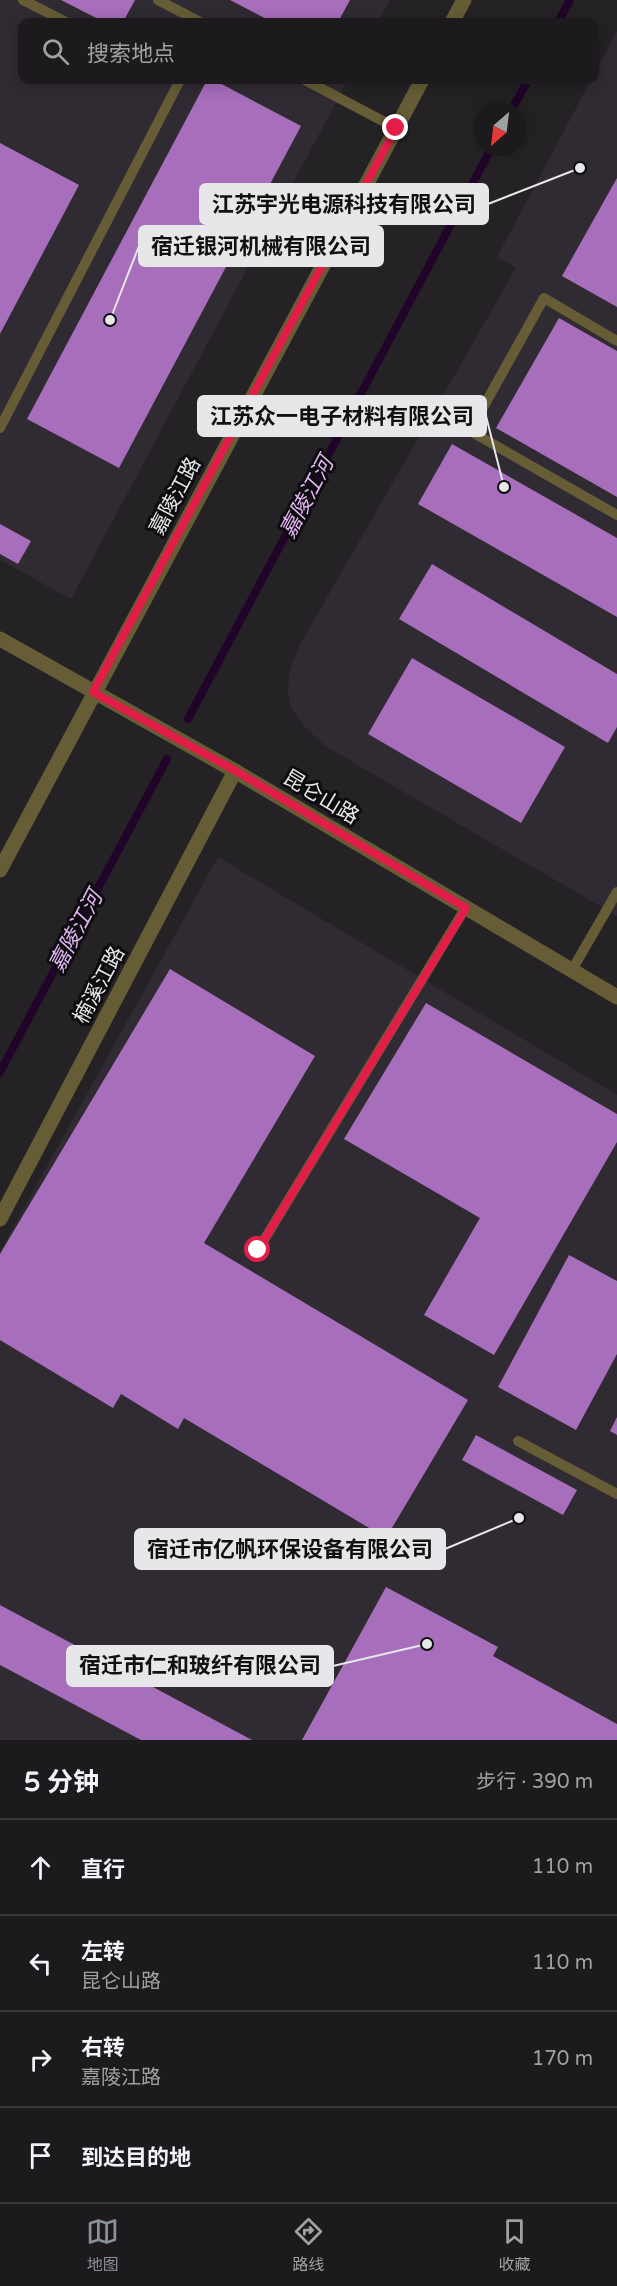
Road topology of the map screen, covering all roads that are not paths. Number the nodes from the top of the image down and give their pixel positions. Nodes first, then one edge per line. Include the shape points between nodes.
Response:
1 (23, 0) edge
2 (158, 0) edge
3 (464, 0) edge
4 (58, 18) edge
5 (192, 18) edge
6 (454, 18) edge
7 (175, 84) edge
8 (313, 84) edge
9 (420, 84) edge
10 (396, 128) junction
11 (617, 341) edge
12 (2, 420) edge
13 (617, 515) edge
14 (0, 639) edge
15 (93, 692) junction
16 (236, 771) junction
17 (0, 870) edge
18 (617, 892) edge
19 (466, 908) junction
20 (572, 970) junction
21 (617, 997) edge
22 (0, 1219) edge
23 (258, 1250) dead end
24 (518, 1442) dead end
25 (617, 1494) edge

1 - 4 lane
2 - 5 lane
3 - 6 street
7 - 12 lane
8 - 10 lane
9 - 10 street, 嘉陵江路
10 - 15 street, 嘉陵江路
11 - 13 lane via 544,298 470,431
14 - 15 street, 昆仑山路
15 - 16 street, 昆仑山路
15 - 17 street, 嘉陵江路
16 - 19 street, 昆仑山路
16 - 22 street, 楠溪江路
18 - 20 lane
19 - 20 street, 昆仑山路
19 - 23 lane
20 - 21 street, 昆仑山路
24 - 25 lane

